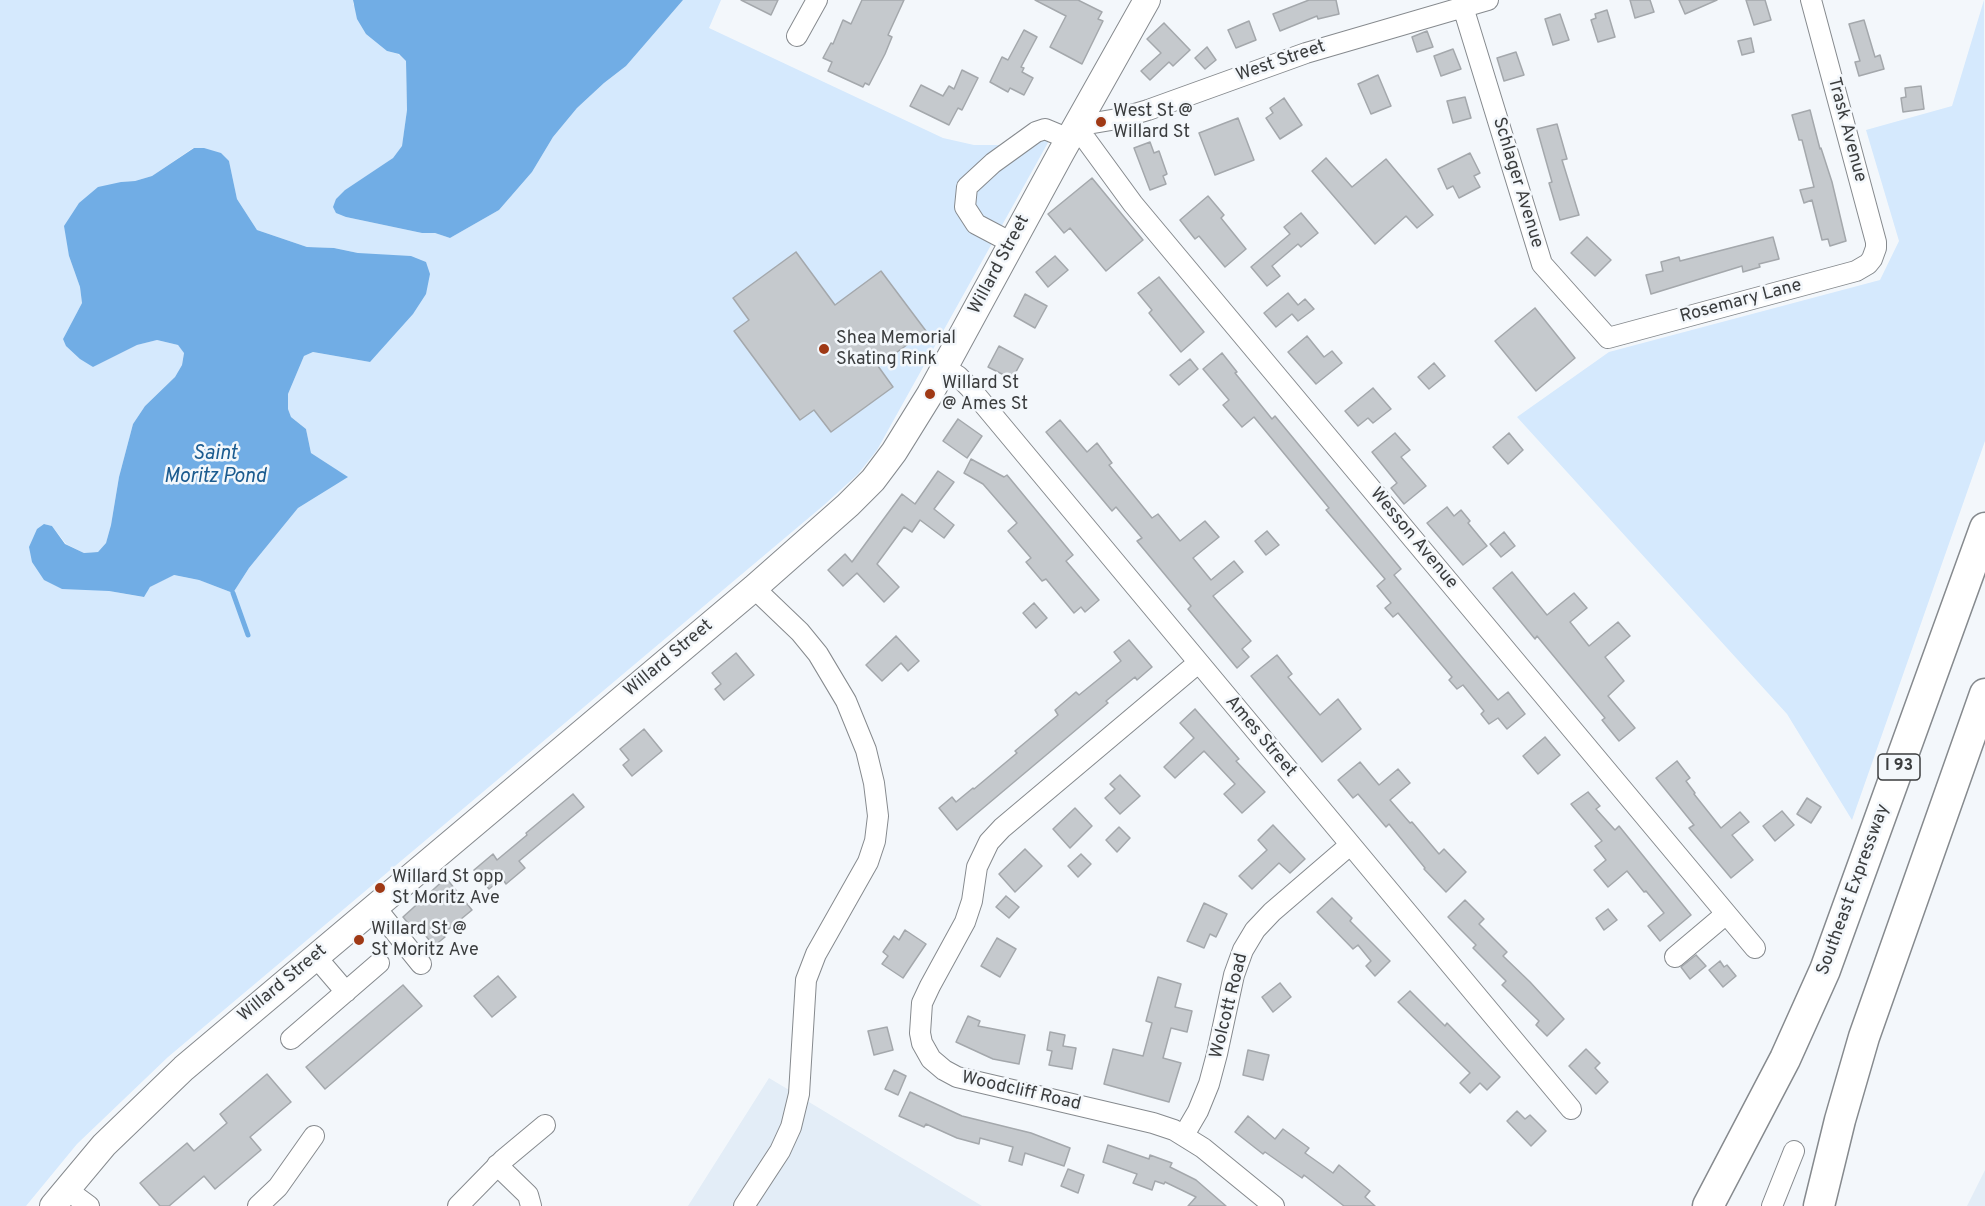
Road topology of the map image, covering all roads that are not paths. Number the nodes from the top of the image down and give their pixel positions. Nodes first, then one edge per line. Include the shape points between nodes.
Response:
1 (817, 0) edge
2 (1488, 0) edge
3 (1811, 0) edge
4 (1141, 2) edge
5 (1463, 7) junction
6 (798, 36) dead end
7 (1072, 133) junction
8 (1012, 243) junction
9 (1872, 260) joint
10 (1608, 338) joint
11 (945, 368) junction
12 (1985, 528) edge
13 (754, 588) junction
14 (1198, 663) junction
15 (1985, 694) edge
16 (1350, 845) junction
17 (375, 907) junction
18 (1726, 914) junction
19 (1755, 948) dead end
20 (316, 957) junction
21 (1675, 957) dead end
22 (379, 963) dead end
23 (421, 964) dead end
24 (346, 992) junction
25 (291, 1039) dead end
26 (1571, 1110) dead end
27 (545, 1125) dead end
28 (1184, 1135) junction
29 (314, 1136) dead end
30 (1794, 1151) dead end
31 (497, 1166) junction
32 (59, 1198) edge
33 (89, 1206) edge
34 (258, 1206) edge
35 (458, 1206) edge
36 (531, 1206) edge
37 (744, 1206) edge
38 (1274, 1206) edge
39 (1708, 1206) edge
40 (1772, 1206) edge
41 (1819, 1206) edge

1 - 6 street
2 - 5 street, West Street
3 - 9 street, Trask Avenue via 1876,242
4 - 7 main road, Willard Street
5 - 7 street, West Street via 1326,47
5 - 10 street, Schlager Avenue via 1542,264
7 - 8 main road, Willard Street
7 - 8 street via 1045,129 1036,132 967,187 965,207 976,224
7 - 18 street, Wesson Avenue
8 - 11 main road, Willard Street
9 - 10 street, Rosemary Lane via 1856,271
11 - 13 main road, Willard Street via 873,480
11 - 14 street, Ames Street via 970,388
12 - 39 highway, Southeast Expressway / I 93 via 1825,970 1785,1059
13 - 17 main road, Willard Street
13 - 37 street via 818,654 846,701 866,750 878,816 868,862 816,954 806,980 800,1094 791,1127
14 - 16 street, Ames Street
14 - 28 street, Woodcliff Road via 989,842 977,867 965,922 925,995 920,1023 926,1051 950,1075 1153,1123
15 - 41 highway via 1864,1037
16 - 26 street, Ames Street
16 - 28 street, Wolcott Road via 1272,912 1243,950 1211,1077
17 - 20 main road, Willard Street
17 - 23 street
18 - 19 street, Wesson Avenue
18 - 21 street
20 - 24 street
20 - 32 main road, Willard Street via 154,1095
22 - 24 street
24 - 25 street
27 - 31 street
28 - 38 street, Woodcliff Road
29 - 34 street via 278,1187
30 - 40 street
31 - 35 street
31 - 36 street via 528,1195
32 - 33 street

